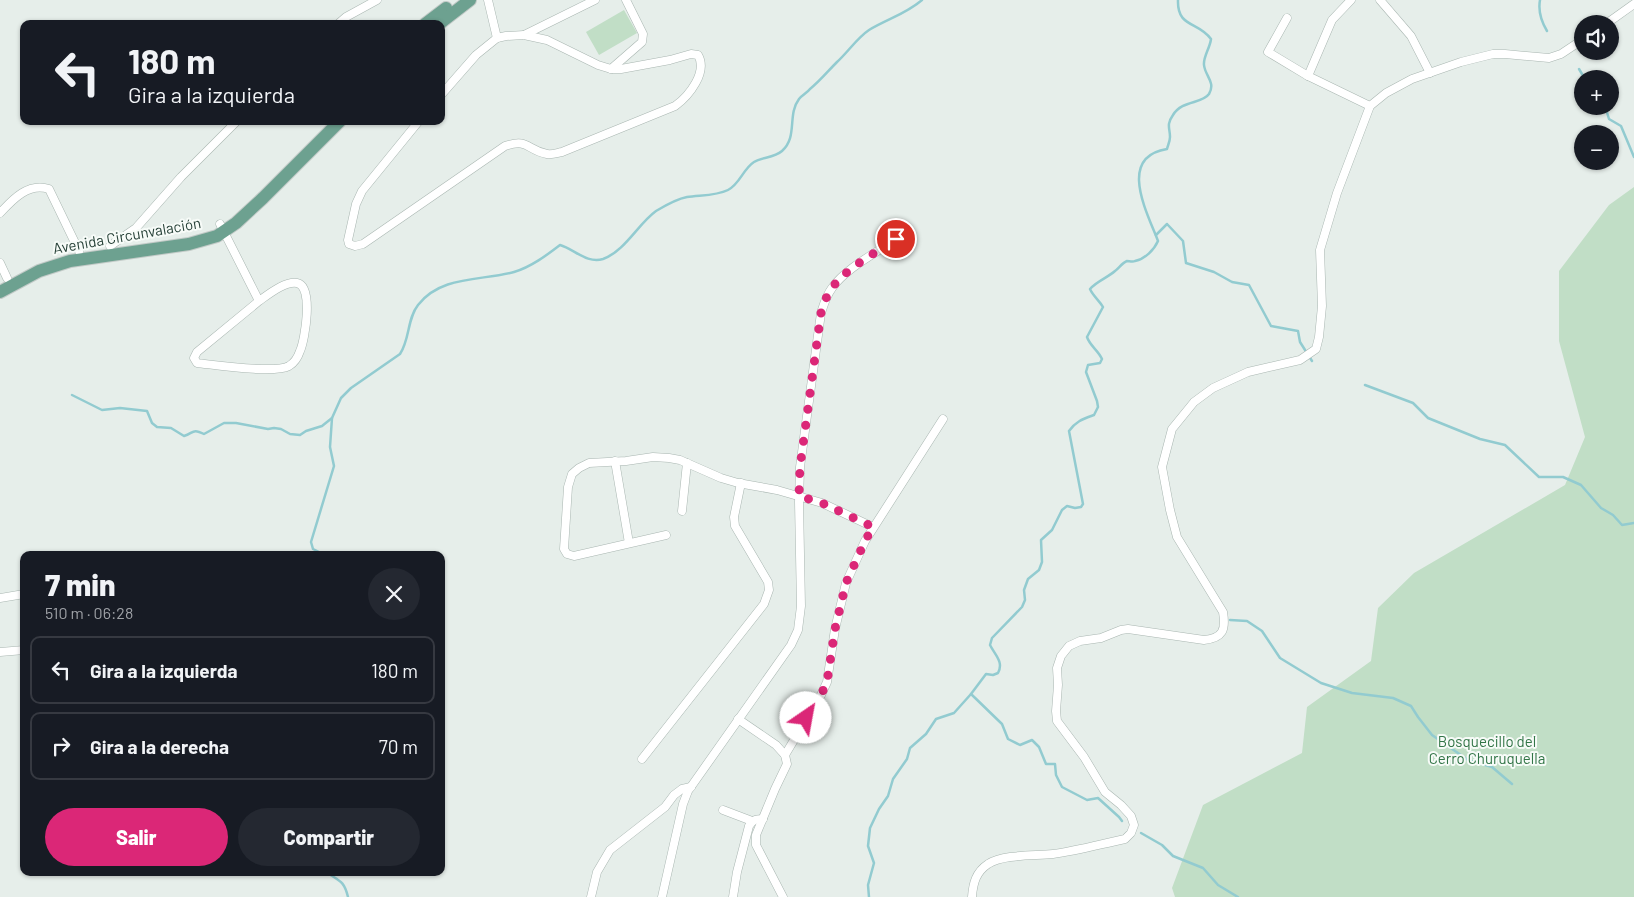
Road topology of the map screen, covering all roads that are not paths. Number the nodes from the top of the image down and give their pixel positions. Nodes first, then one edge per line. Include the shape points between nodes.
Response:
1 (376, 0) edge
2 (455, 0) edge
3 (470, 0) edge
4 (488, 0) edge
5 (595, 0) edge
6 (626, 0) edge
7 (1351, 0) edge
8 (1380, 0) edge
9 (1634, 4) edge
10 (1619, 15) edge
11 (1286, 18) dead end
12 (343, 20) edge
13 (430, 20) edge
14 (444, 20) edge
15 (524, 35) junction
16 (497, 38) junction
17 (1574, 45) edge
18 (612, 69) junction
19 (1430, 73) junction
20 (1308, 76) junction
21 (445, 90) edge
22 (1370, 106) junction
23 (233, 125) edge
24 (324, 125) edge
25 (336, 125) edge
26 (416, 125) edge
27 (0, 213) edge
28 (222, 227) junction
29 (896, 239) dead end
30 (110, 246) junction
31 (79, 251) junction
32 (0, 264) edge
33 (3, 280) edge
34 (0, 292) edge
35 (259, 301) junction
36 (943, 419) dead end
37 (615, 461) junction
38 (687, 463) junction
39 (741, 484) junction
40 (799, 496) junction
41 (682, 510) dead end
42 (873, 527) junction
43 (666, 535) dead end
44 (629, 543) junction
45 (20, 595) edge
46 (0, 598) edge
47 (20, 650) edge
48 (0, 652) edge
49 (738, 719) junction
50 (784, 755) junction
51 (642, 760) dead end
52 (691, 787) junction
53 (723, 810) dead end
54 (762, 820) junction
55 (752, 821) junction
56 (591, 897) edge
57 (662, 897) edge
58 (733, 897) edge
59 (783, 897) edge
60 (972, 897) edge

1 - 12 street
2 - 13 main road
3 - 14 main road
4 - 16 street
5 - 15 street
6 - 18 street via 643,34 642,42
7 - 20 street via 1332,20
8 - 19 street via 1411,36
9 - 10 street
11 - 20 street via 1268,52
15 - 16 street
15 - 18 street via 547,40
16 - 21 street via 466,65
17 - 19 street via 1549,58 1492,54
18 - 26 street via 691,54 698,55 701,60 697,78 682,102 675,106 562,152 548,154 523,143 505,146 363,244 349,244 356,204 362,192
19 - 22 street via 1386,93
20 - 22 street
22 - 60 street via 1337,193 1320,250 1322,306 1316,349 1300,360 1248,372 1213,388 1194,402 1172,429 1162,467 1170,510 1177,537 1223,612 1225,625 1222,634 1204,640 1120,630 1069,646 1057,668 1057,721 1105,792 1131,816 1134,824 1131,833 1125,839 990,863 980,870 972,888
23 - 30 street via 181,176 136,228
24 - 28 main road, Avenida Circunvalación
25 - 28 main road, Avenida Circunvalación via 236,224
27 - 31 street via 15,197 41,186 49,189
28 - 30 main road, Avenida Circunvalación via 187,236
28 - 34 main road, Avenida Circunvalación via 217,236 189,244 62,263
28 - 35 street
29 - 40 street via 848,272 832,287 825,300 800,467
30 - 31 main road, Avenida Circunvalación
31 - 33 main road, Avenida Circunvalación via 36,262
32 - 33 street
35 - 35 street via 197,352 194,358 197,363 274,370 288,367 296,360 301,350 308,310 306,292 297,283 286,285
36 - 42 street
37 - 38 street via 653,457
37 - 44 street
37 - 44 street via 589,463 572,474 568,487 564,549 574,556
38 - 39 street
38 - 41 street
39 - 40 street
39 - 51 street via 735,526 768,582 764,604
40 - 42 street
40 - 49 street via 801,606 798,630
42 - 50 street via 846,583 827,682
43 - 44 street
45 - 46 street
47 - 48 street
49 - 50 street via 776,745
49 - 52 street
50 - 54 street via 787,764
52 - 56 street via 674,795 665,807 610,850 597,872
52 - 57 street via 683,804
53 - 55 street
54 - 55 street
54 - 59 street via 756,845
55 - 58 street

